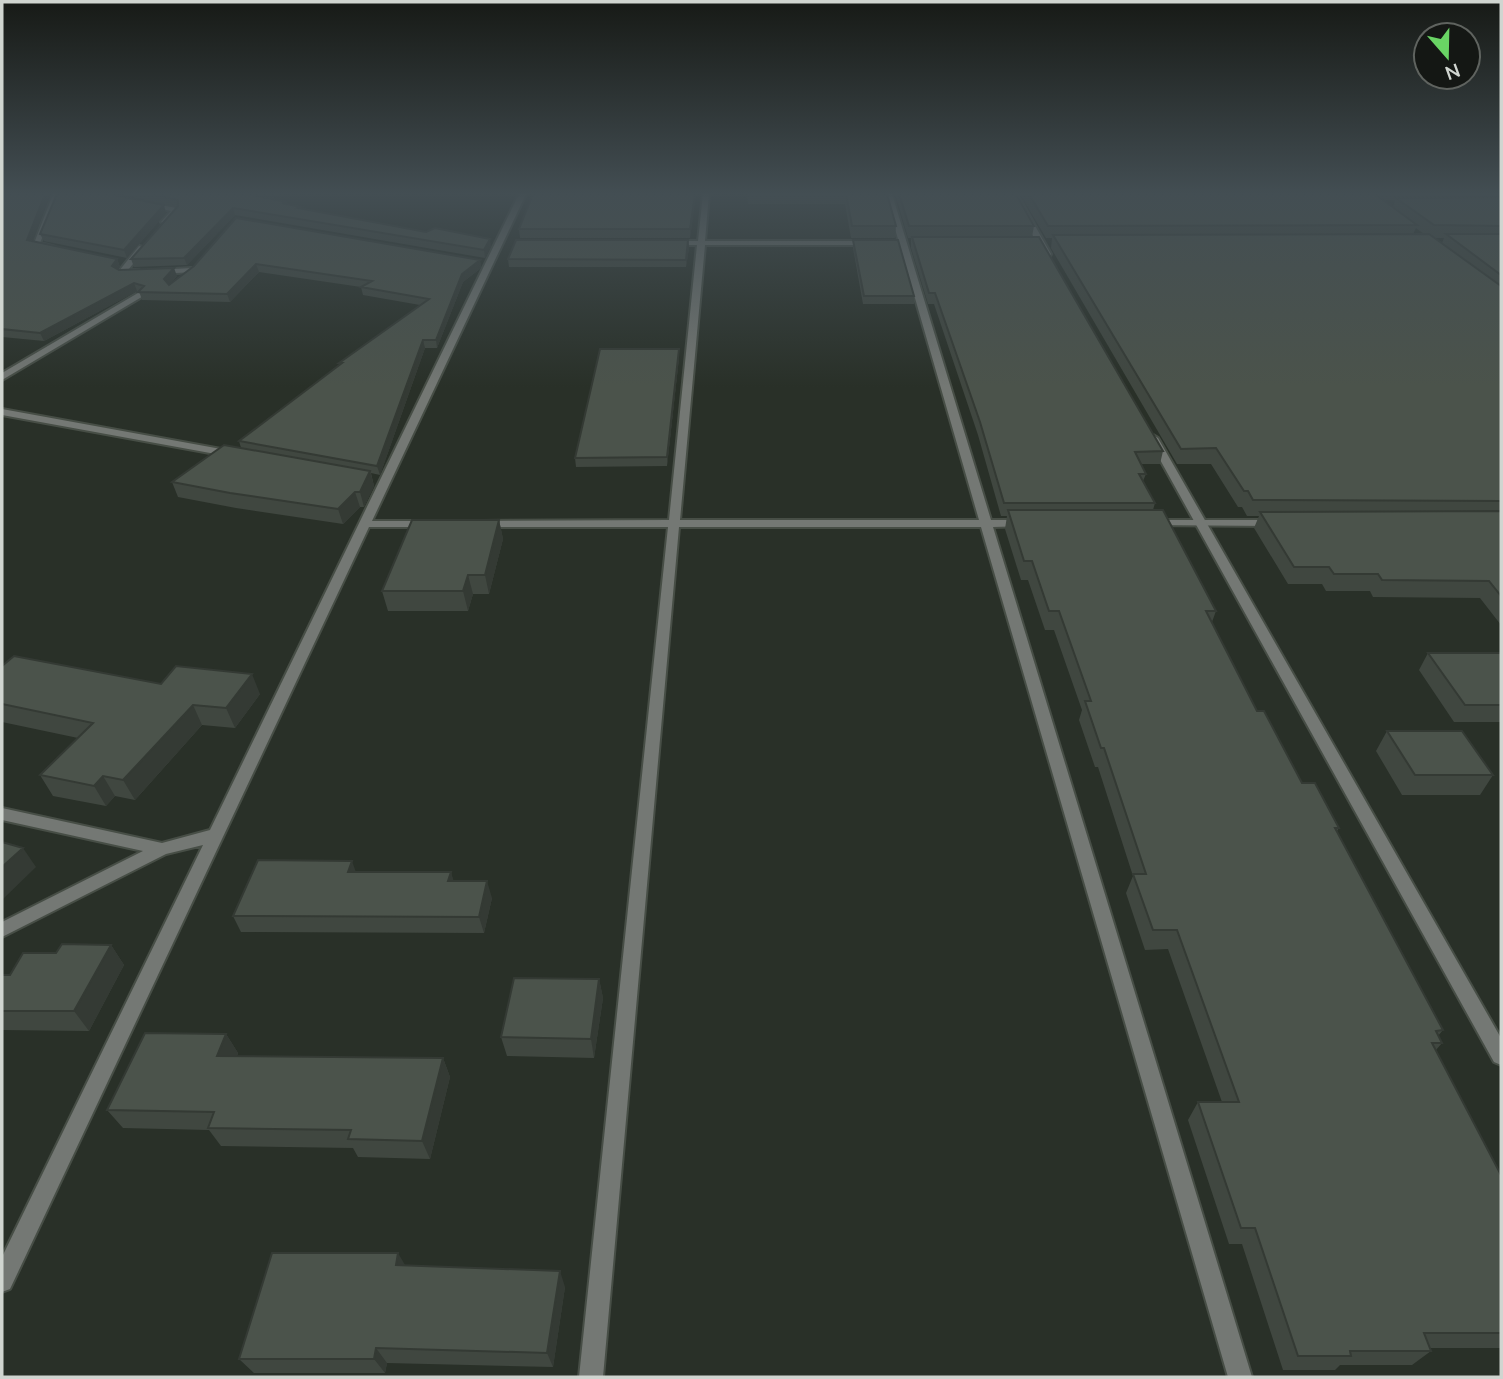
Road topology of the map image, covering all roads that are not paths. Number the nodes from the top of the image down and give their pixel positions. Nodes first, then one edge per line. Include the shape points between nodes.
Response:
1 (133, 258) edge
2 (490, 258) edge
3 (700, 258) edge
4 (907, 258) edge
5 (1049, 258) edge
6 (201, 260) edge
7 (116, 261) edge
8 (129, 263) junction
9 (1054, 267) edge
10 (192, 270) junction
11 (183, 280) edge
12 (141, 295) edge
13 (2, 377) edge
14 (2, 412) edge
15 (1148, 430) edge
16 (248, 457) edge
17 (986, 523) junction
18 (1040, 523) edge
19 (1134, 523) edge
20 (1202, 523) junction
21 (1283, 523) edge
22 (365, 524) junction
23 (446, 524) edge
24 (472, 524) edge
25 (674, 524) junction
26 (2, 814) edge
27 (216, 835) junction
28 (162, 849) junction
29 (2, 930) edge
30 (1501, 1056) edge
31 (2, 1281) edge
32 (590, 1377) edge
33 (1240, 1377) edge

1 - 8 street
2 - 22 street via 379,481
3 - 25 street
4 - 17 street
5 - 9 street
6 - 10 street
7 - 8 street
8 - 10 street via 122,273
10 - 11 street
12 - 13 street
14 - 16 street
15 - 20 street
17 - 18 street
17 - 25 street
17 - 33 street
19 - 20 street
20 - 21 street
20 - 30 street
22 - 23 street
22 - 27 street
24 - 25 street
25 - 32 street
26 - 28 street
27 - 28 street
27 - 31 street
28 - 29 street

